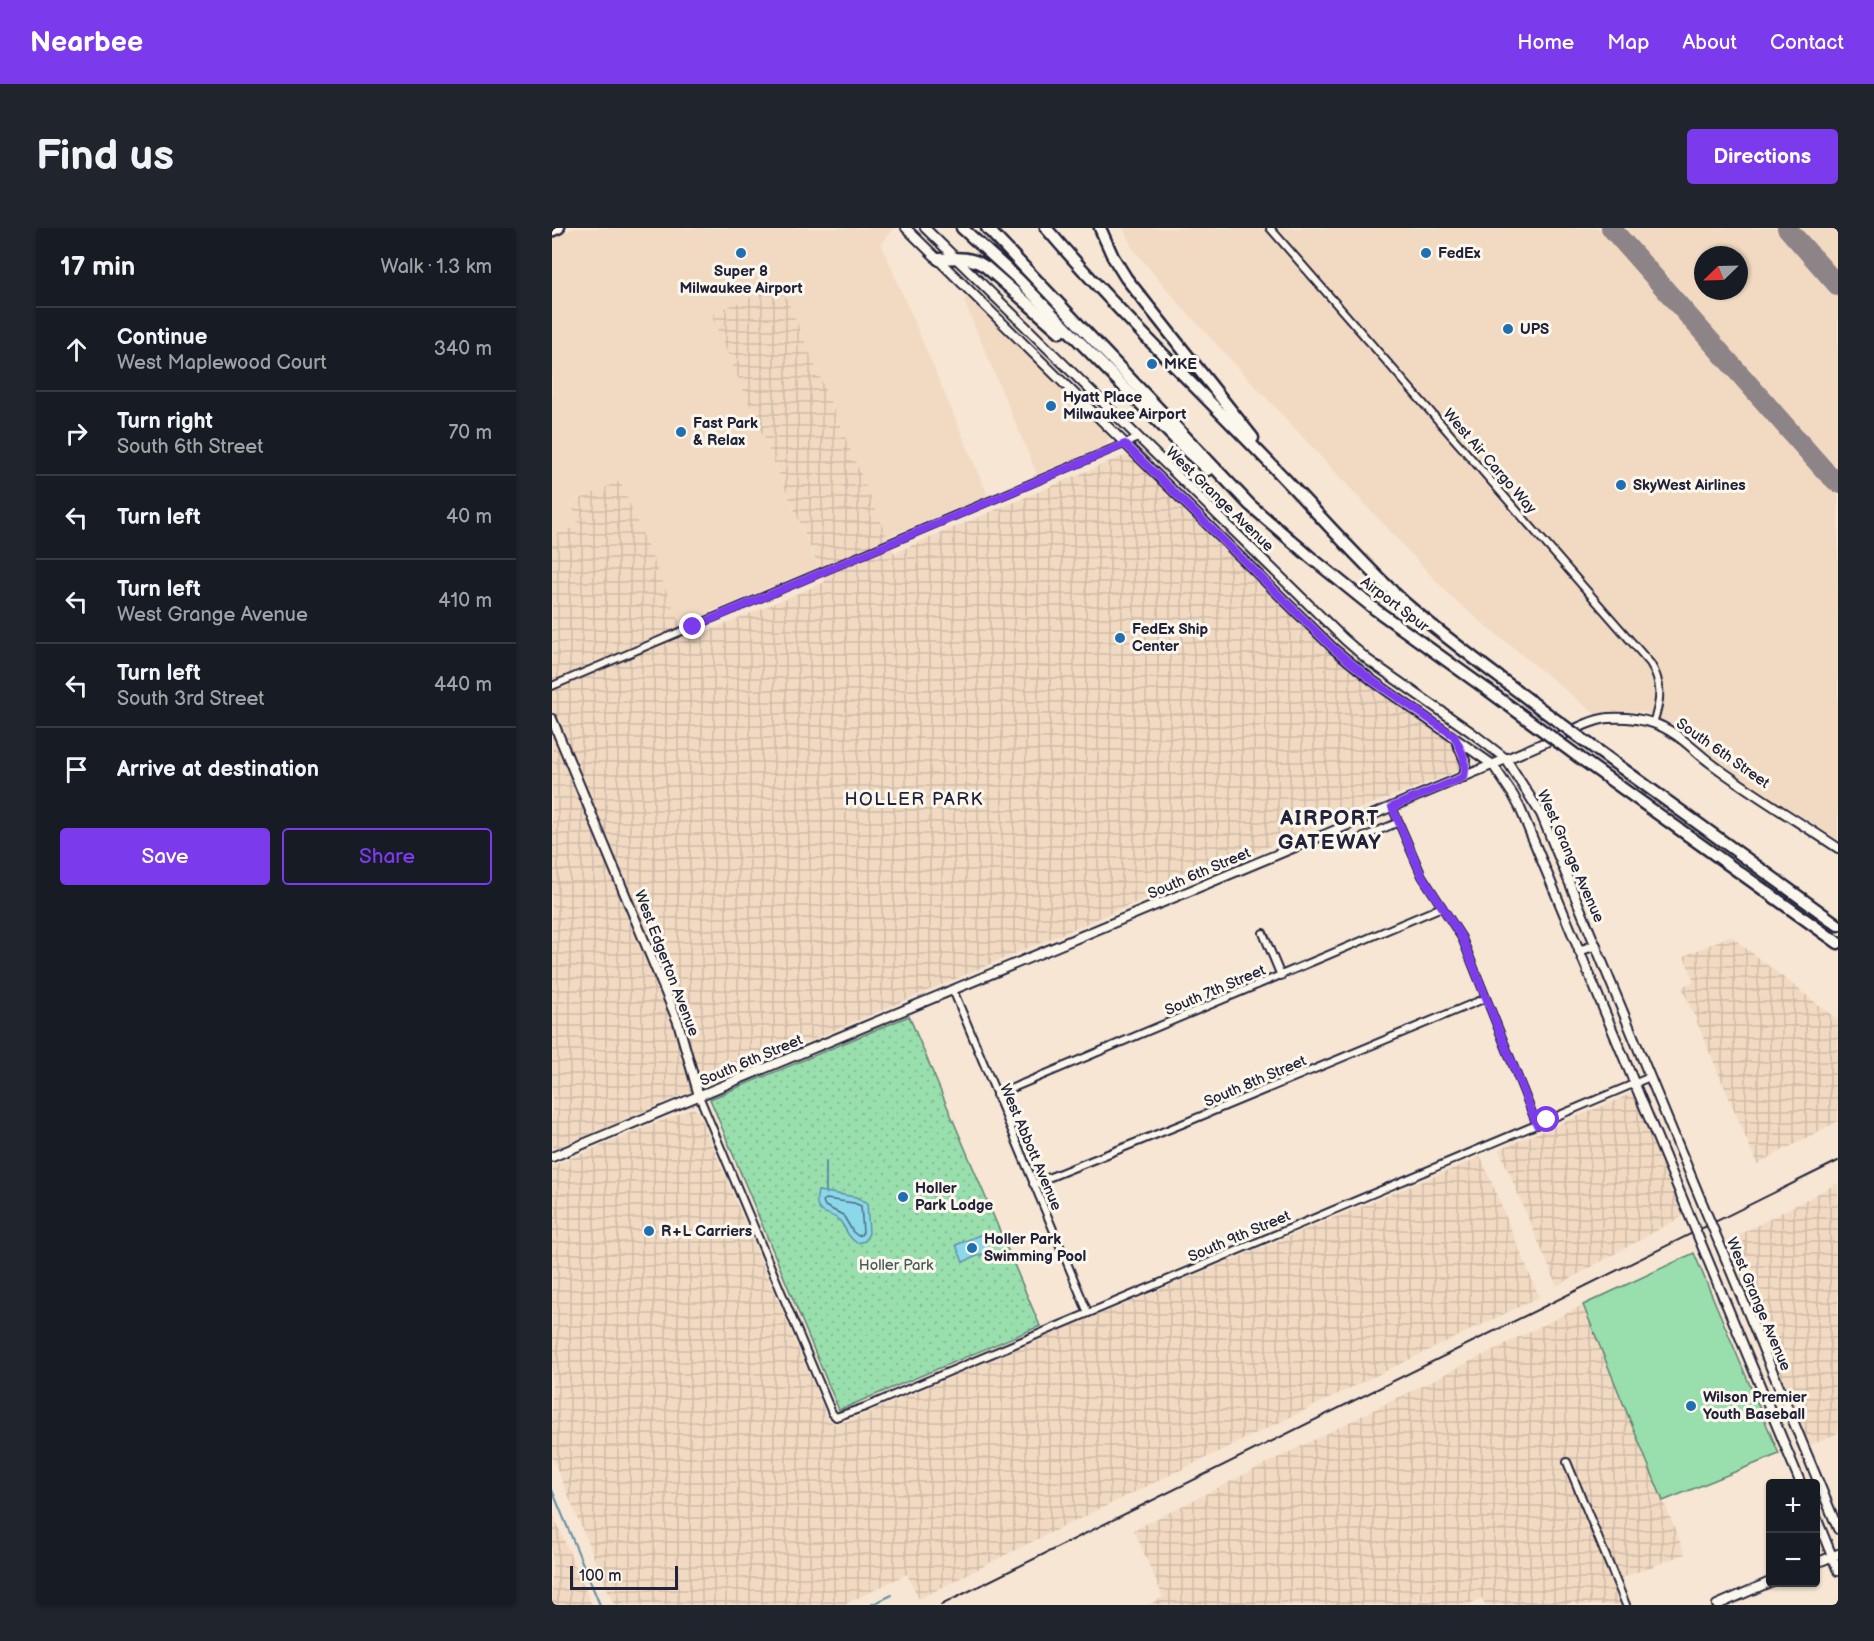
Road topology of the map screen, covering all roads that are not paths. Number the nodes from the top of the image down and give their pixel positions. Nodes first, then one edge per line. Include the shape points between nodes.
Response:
1 (559, 228) edge
2 (906, 228) edge
3 (925, 228) edge
4 (962, 228) edge
5 (987, 228) edge
6 (1046, 228) edge
7 (1100, 228) edge
8 (1270, 228) edge
9 (552, 231) edge
10 (956, 258) junction
11 (938, 259) junction
12 (1104, 368) junction
13 (1138, 438) junction
14 (1125, 444) junction
15 (1174, 474) junction
16 (1284, 479) junction
17 (1165, 483) junction
18 (1250, 505) junction
19 (1322, 619) junction
20 (1313, 628) junction
21 (552, 686) edge
22 (552, 719) edge
23 (1653, 723) junction
24 (1454, 736) junction
25 (1506, 759) junction
26 (1493, 765) junction
27 (1464, 777) junction
28 (1392, 807) junction
29 (1541, 814) junction
30 (1526, 821) junction
31 (1399, 822) junction
32 (1335, 830) junction
33 (1838, 848) edge
34 (1442, 907) junction
35 (1838, 925) edge
36 (1263, 933) dead end
37 (1838, 943) edge
38 (1596, 945) junction
39 (1579, 951) junction
40 (1281, 976) junction
41 (953, 990) junction
42 (1486, 998) junction
43 (1650, 1077) junction
44 (1635, 1084) junction
45 (996, 1095) junction
46 (699, 1096) junction
47 (1537, 1125) junction
48 (552, 1157) edge
49 (1033, 1184) junction
50 (1088, 1313) junction
51 (1779, 1388) junction
52 (1764, 1394) junction
53 (836, 1417) joint
54 (1567, 1462) dead end
55 (1799, 1479) edge
56 (1814, 1479) edge
57 (1820, 1494) edge
58 (1820, 1526) edge
59 (1838, 1529) edge
60 (1835, 1555) edge
61 (1820, 1561) edge
62 (1838, 1571) edge
63 (1766, 1584) edge
64 (1626, 1605) edge
65 (1717, 1605) edge

1 - 9 main road
2 - 11 street, West Grange Avenue
3 - 10 street, West Grange Avenue
4 - 12 highway
5 - 18 highway, Airport Spur
6 - 16 highway, Airport Spur
7 - 16 highway via 1132,285
8 - 23 street, West Air Cargo Way via 1650,663 1660,685
10 - 11 highway
10 - 12 highway via 975,260 987,267
10 - 13 street, West Grange Avenue
11 - 14 street, West Grange Avenue
12 - 18 highway via 1188,452
13 - 14 street
13 - 15 street, West Grange Avenue
14 - 17 street, West Grange Avenue
14 - 21 street
15 - 17 street
15 - 19 street, West Grange Avenue
16 - 35 highway, Airport Spur, bridge via 1362,561 1446,636
17 - 20 street, West Grange Avenue
18 - 37 highway, Airport Spur, bridge via 1376,610
19 - 20 street
19 - 25 street, West Grange Avenue via 1368,660
20 - 24 street, West Grange Avenue via 1373,681
22 - 46 street, West Edgerton Avenue via 678,1022
23 - 25 street, South 6th Street via 1605,719
23 - 33 street, South 6th Street via 1678,735 1713,764
24 - 26 street, West Grange Avenue
24 - 27 street via 1466,763
25 - 26 street, South 6th Street
25 - 29 street, West Grange Avenue
26 - 27 street, South 6th Street
26 - 30 street, West Grange Avenue
27 - 28 street, South 6th Street
28 - 31 street
28 - 32 street, South 6th Street
29 - 30 street
29 - 38 street, West Grange Avenue
30 - 39 street, West Grange Avenue
31 - 32 street via 1349,843 1341,841
31 - 34 street via 1422,876
32 - 41 street, South 6th Street
34 - 40 street, South 7th Street
34 - 42 street via 1462,938
36 - 40 street
38 - 39 street
38 - 43 street, West Grange Avenue
39 - 44 street, West Grange Avenue
40 - 45 street, South 7th Street
41 - 45 street, West Abbott Avenue
41 - 46 street, South 6th Street
42 - 47 street
42 - 49 street, South 8th Street
43 - 44 street, South 9th Street
43 - 51 street, West Grange Avenue, bridge
44 - 47 street, South 9th Street
44 - 52 street, West Grange Avenue, bridge
45 - 49 street, West Abbott Avenue
46 - 48 street, South 6th Street
46 - 53 street, West Edgerton Avenue
47 - 50 street, South 9th Street
49 - 50 street, West Abbott Avenue
50 - 53 street, South 9th Street
51 - 52 street
51 - 56 street, West Grange Avenue
52 - 55 street, West Grange Avenue
54 - 64 street
57 - 59 street, West Grange Avenue
58 - 60 street
60 - 61 street
60 - 62 street
63 - 65 street

